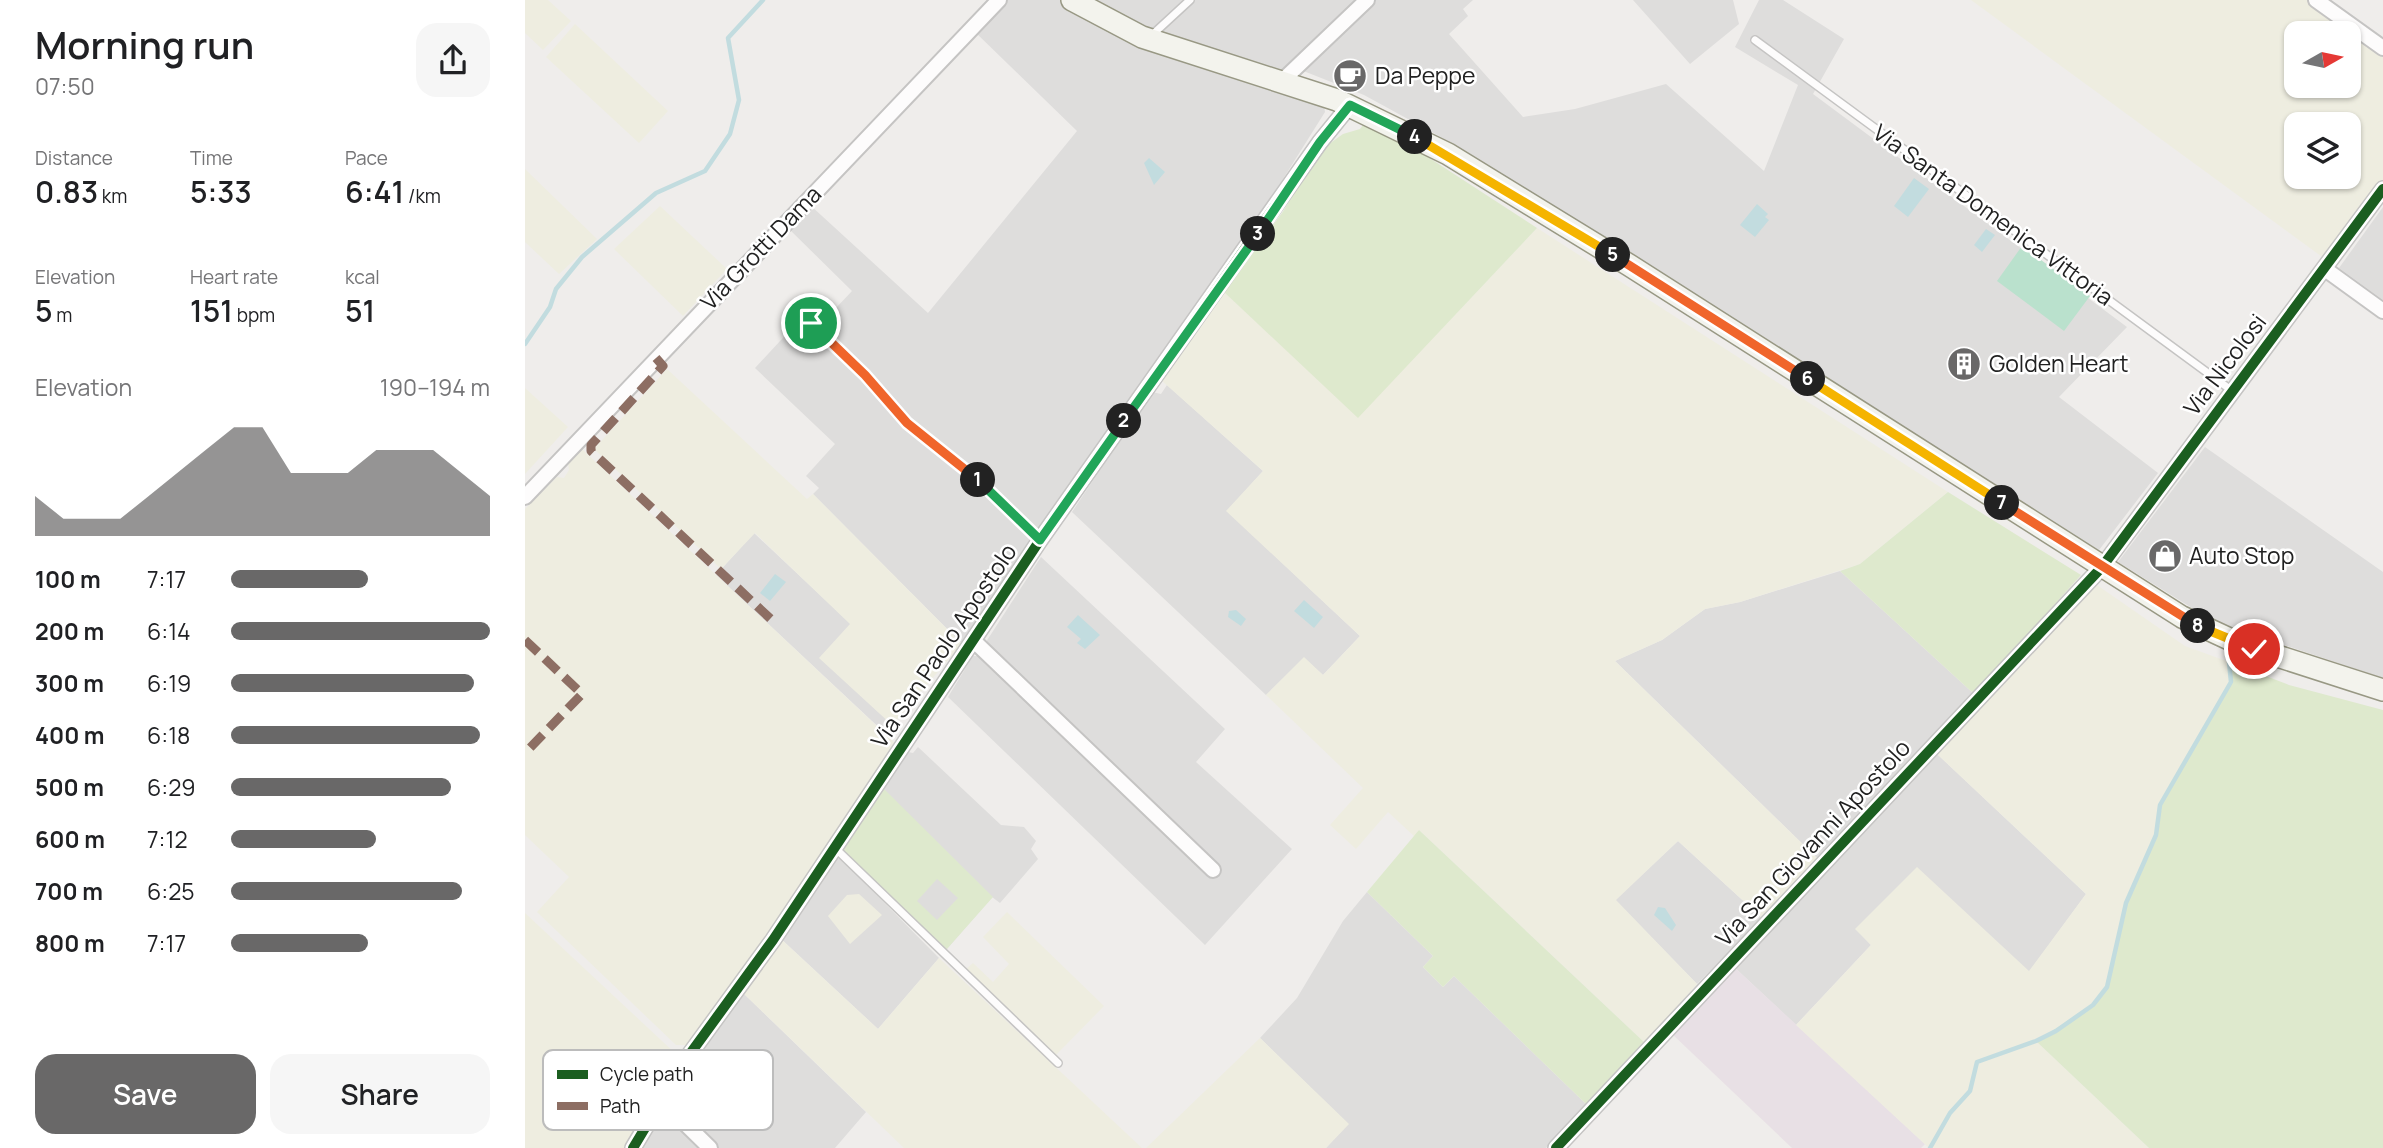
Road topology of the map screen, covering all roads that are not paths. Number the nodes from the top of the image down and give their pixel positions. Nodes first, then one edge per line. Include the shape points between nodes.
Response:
1 (999, 0) edge
2 (1072, 0) edge
3 (1190, 0) edge
4 (1367, 0) edge
5 (2316, 0) edge
6 (1148, 40) junction
7 (1755, 40) dead end
8 (2383, 48) edge
9 (1282, 81) junction
10 (1350, 105) junction
11 (2383, 189) edge
12 (2325, 269) junction
13 (2383, 312) edge
14 (811, 323) dead end
15 (2231, 390) junction
16 (525, 497) edge
17 (1040, 540) junction
18 (2102, 566) junction
19 (974, 641) junction
20 (2383, 690) edge
21 (835, 848) junction
22 (1213, 870) dead end
23 (696, 1050) edge
24 (1058, 1063) dead end
25 (644, 1130) edge
26 (692, 1130) edge
27 (633, 1148) edge
28 (711, 1148) edge
29 (1556, 1148) edge

1 - 16 street, Via Grotti Dama
2 - 6 main road
3 - 6 lane
4 - 9 street
5 - 8 street
6 - 9 main road
7 - 15 lane, Via Santa Domenica Vittoria
9 - 10 main road
10 - 17 street, Via San Paolo Apostolo
10 - 18 main road via 1442,150
11 - 12 street, Via Nicolosi
12 - 13 street
12 - 15 street, Via Nicolosi
14 - 17 lane via 907,423 974,476
15 - 18 street, Via Nicolosi
17 - 19 street, Via San Paolo Apostolo
18 - 20 main road via 2207,631
18 - 29 street, Via San Giovanni Apostolo
19 - 21 street, Via San Paolo Apostolo
19 - 22 street
21 - 23 street, Via San Paolo Apostolo
21 - 24 lane
25 - 27 street, Via San Paolo Apostolo
26 - 28 street

